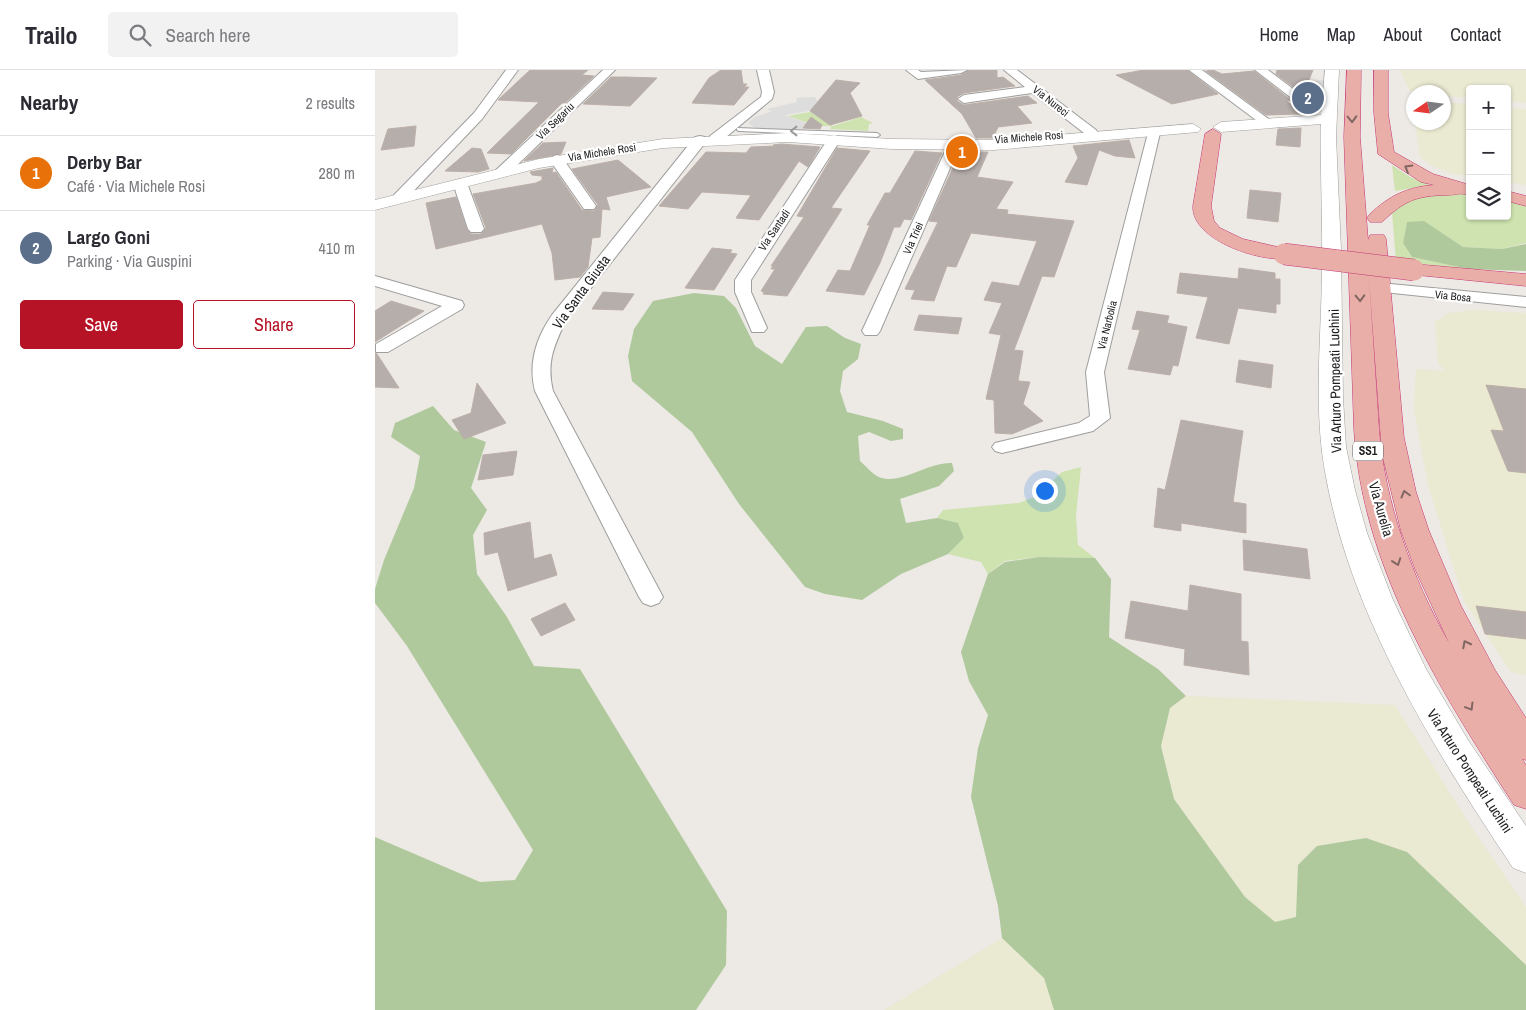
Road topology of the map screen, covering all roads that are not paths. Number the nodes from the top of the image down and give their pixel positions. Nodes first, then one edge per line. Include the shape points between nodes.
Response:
1 (512, 70) edge
2 (609, 70) edge
3 (763, 70) edge
4 (912, 70) edge
5 (961, 70) edge
6 (1010, 70) edge
7 (1195, 70) edge
8 (1261, 70) edge
9 (1332, 70) edge
10 (1354, 70) edge
11 (1369, 70) edge
12 (1381, 70) edge
13 (1035, 88) junction
14 (965, 99) dead end
15 (1307, 104) dead end
16 (769, 110) dead end
17 (1329, 119) junction
18 (750, 121) junction
19 (1268, 123) junction
20 (1193, 127) junction
21 (734, 129) junction
22 (1217, 130) junction
23 (1092, 133) junction
24 (1154, 133) junction
25 (881, 138) junction
26 (835, 139) junction
27 (707, 140) junction
28 (907, 140) junction
29 (954, 145) junction
30 (1386, 154) junction
31 (556, 159) junction
32 (501, 172) junction
33 (460, 183) junction
34 (1466, 189) edge
35 (1466, 190) edge
36 (1511, 197) edge
37 (399, 198) junction
38 (1526, 201) edge
39 (375, 205) edge
40 (589, 206) dead end
41 (1376, 218) junction
42 (477, 229) dead end
43 (1526, 280) edge
44 (375, 281) edge
45 (1379, 288) junction
46 (1526, 302) edge
47 (758, 328) dead end
48 (871, 331) dead end
49 (382, 348) dead end
50 (1003, 447) dead end
51 (651, 597) dead end
52 (1526, 746) edge
53 (1526, 794) edge
54 (1526, 856) edge

1 - 37 street via 478,116
2 - 32 street, Via Segariu
3 - 18 street via 767,97
4 - 5 street via 917,76
6 - 13 street, Via Nureci
7 - 19 street
8 - 15 street
9 - 17 street, Via Arturo Pompeati Luchini
10 -> 53 highway, Via Aurelia / SS1 via 1352,119 1363,365 1372,479 1398,564 1417,608 1459,689
11 - 41 highway, Via Aurelia / SS1 via 1368,126
12 - 30 highway via 1381,114
13 - 14 street
13 - 23 street, Via Nureci
16 - 18 street
17 - 19 street
17 - 54 street, Via Arturo Pompeati Luchini via 1334,448 1342,494 1369,577 1412,674 1464,764
18 - 21 street
19 - 22 street
20 - 22 street via 1204,134
20 - 23 street, Via Michele Rosi
20 - 24 street, Via Michele Rosi
25 -> 21 lane
21 - 27 street, Via Santa Giusta
22 - 43 highway, bridge via 1202,207 1203,219 1231,241 1284,254
23 - 28 street, Via Michele Rosi via 983,140
24 - 29 street, Via Michele Rosi
24 - 50 street, Via Narbolia via 1095,372 1101,417 1086,428
25 - 26 street, Via Michele Rosi
25 - 28 street, Via Michele Rosi via 892,145
26 - 27 street, Via Michele Rosi
26 - 47 street, Via Santadi via 744,277 742,290
27 - 31 street, Via Michele Rosi via 604,150
27 - 51 street, Via Santa Giusta via 569,303 546,343 540,369 544,391
28 - 29 street, Via Michele Rosi
29 - 48 street, Via Triei
34 -> 30 highway via 1427,178
30 - 41 highway via 1386,181
31 - 32 street, Via Michele Rosi
31 - 40 street
32 - 33 street, Via Michele Rosi
33 - 37 street, Via Michele Rosi
33 - 42 street
35 - 41 highway via 1407,195 1393,201
36 - 38 highway
37 - 39 street, Via Michele Rosi
41 - 45 highway, Via Aurelia / SS1
44 - 49 street via 456,305
45 - 46 street, Via Bosa
52 -> 45 highway, Via Aurelia / SS1 via 1496,698 1447,606 1413,520 1394,454

